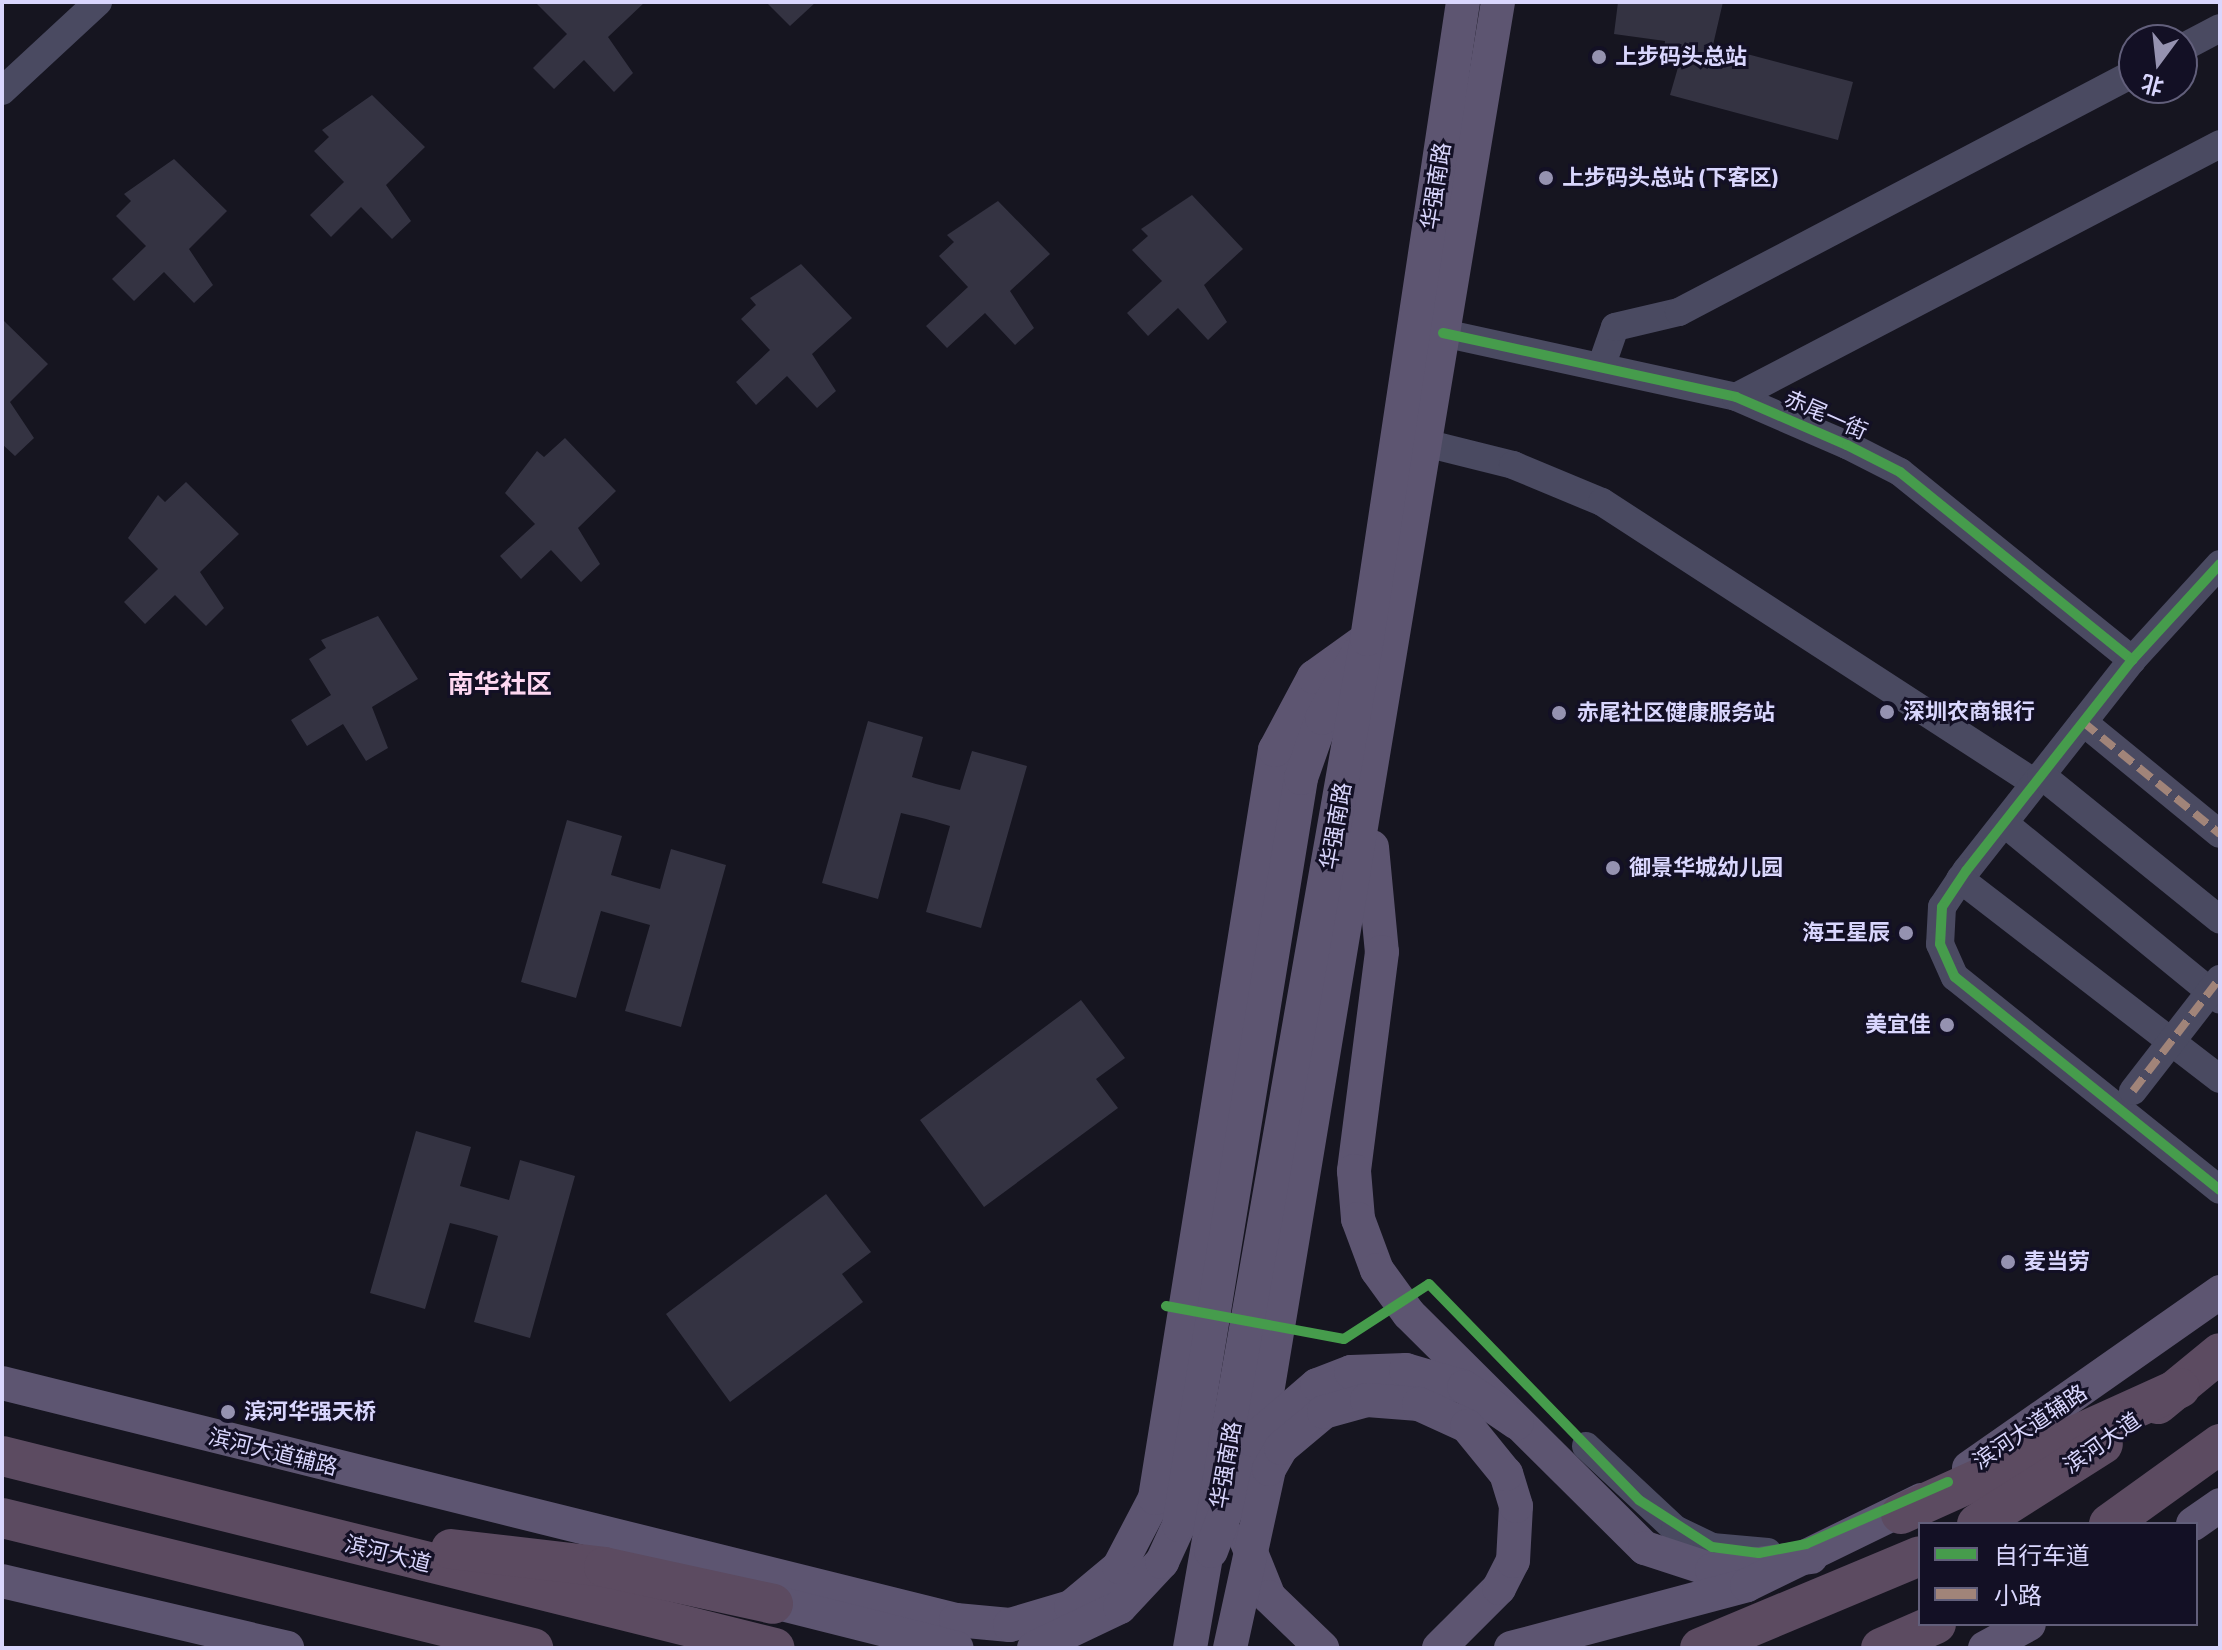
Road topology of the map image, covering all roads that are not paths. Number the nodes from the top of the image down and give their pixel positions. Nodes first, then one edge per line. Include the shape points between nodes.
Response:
1 (98, 2) edge
2 (1463, 2) edge
3 (1498, 2) edge
4 (2220, 28) edge
5 (2198, 40) edge
6 (2118, 81) edge
7 (2, 91) edge
8 (2220, 144) edge
9 (1443, 333) junction
10 (1601, 367) junction
11 (1736, 397) junction
12 (1425, 443) junction
13 (2220, 564) edge
14 (1367, 639) junction
15 (2132, 660) junction
16 (2083, 722) junction
17 (2038, 779) junction
18 (1369, 800) junction
19 (2004, 823) junction
20 (2220, 834) edge
21 (1960, 879) junction
22 (2220, 920) edge
23 (2217, 990) edge
24 (2171, 1041) junction
25 (2220, 1079) edge
26 (2133, 1091) dead end
27 (2220, 1190) edge
28 (2220, 1292) edge
29 (2220, 1353) edge
30 (2, 1383) edge
31 (2180, 1388) junction
32 (1517, 1423) junction
33 (2220, 1444) edge
34 (1586, 1446) dead end
35 (2, 1456) edge
36 (1948, 1482) junction
37 (2220, 1505) edge
38 (1901, 1514) junction
39 (2, 1518) edge
40 (544, 1519) junction
41 (1980, 1522) edge
42 (2112, 1522) edge
43 (2196, 1522) edge
44 (296, 1531) junction
45 (1211, 1551) junction
46 (1811, 1557) junction
47 (1918, 1557) edge
48 (2, 1581) edge
49 (297, 1591) junction
50 (773, 1604) junction
51 (1933, 1626) edge
52 (1935, 1626) edge
53 (2025, 1626) edge
54 (956, 1634) edge
55 (197, 1638) edge
56 (287, 1648) edge
57 (455, 1648) edge
58 (533, 1648) edge
59 (775, 1648) edge
60 (1034, 1648) edge
61 (1190, 1648) edge
62 (1230, 1648) edge
63 (1322, 1648) edge
64 (1439, 1648) edge
65 (1511, 1648) edge
66 (1700, 1648) edge
67 (1881, 1648) edge
68 (1902, 1648) edge
69 (1985, 1648) edge

1 - 7 street
2 - 14 main road, 华强南路
3 - 9 main road, 华强南路
4 - 5 street
6 - 10 street via 1679,312 1615,327
8 - 11 street
9 - 10 street, 赤尾一街
9 - 12 main road, 华强南路
10 - 11 street, 赤尾一街
11 - 15 street, 赤尾一街 via 1900,472
12 - 17 street via 1513,465 1602,502
12 - 18 main road, 华强南路
13 - 15 street
14 - 45 main road, 华强南路, bridge
14 - 54 main road via 1314,677 1275,750 1162,1472 1145,1529 1119,1567 1071,1607
14 - 60 main road via 1322,718 1301,778 1179,1525 1162,1562 1127,1600 1084,1630
15 - 16 street
16 - 17 street
16 - 20 street
17 - 19 street
17 - 22 street
18 - 32 main road, bridge via 1382,952 1356,1142 1358,1219 1377,1270 1409,1314
18 - 63 main road, 华强南路 via 1247,1502 1255,1573 1284,1618
19 - 21 street
19 - 23 street
21 - 24 street
21 - 27 street via 1942,907 1940,944 1955,977
23 - 24 street
24 - 25 street
24 - 26 street
28 - 36 main road, 滨河大道辅路
29 - 31 highway, 滨河大道
30 - 40 main road, 滨河大道辅路
31 - 38 highway
31 - 41 highway, 滨河大道
32 - 45 main road, bridge via 1464,1387 1406,1370 1351,1372 1317,1385 1253,1440
32 - 46 main road via 1645,1548 1678,1563 1757,1568
33 - 42 highway
34 - 36 street via 1675,1529 1736,1551 1806,1544
35 - 44 highway, 滨河大道
36 - 38 main road, 滨河大道辅路
37 - 43 main road
38 - 46 main road, 滨河大道辅路
39 - 49 highway
40 - 50 main road, 滨河大道辅路
40 - 54 main road, 滨河大道辅路
44 - 50 highway via 544,1557
44 - 59 highway, 滨河大道
45 - 61 main road, 华强南路
46 - 65 main road, 滨河大道辅路 via 1668,1610
47 - 66 highway
48 - 55 main road
49 - 57 highway
49 - 58 highway
50 - 54 main road, 滨河大道辅路
51 - 67 highway
52 - 68 highway
53 - 69 main road
55 - 56 main road
62 - 64 main road, 华强南路, bridge via 1269,1469 1281,1448 1324,1412 1367,1400 1419,1404 1467,1426 1506,1474 1516,1506 1513,1561 1499,1588

